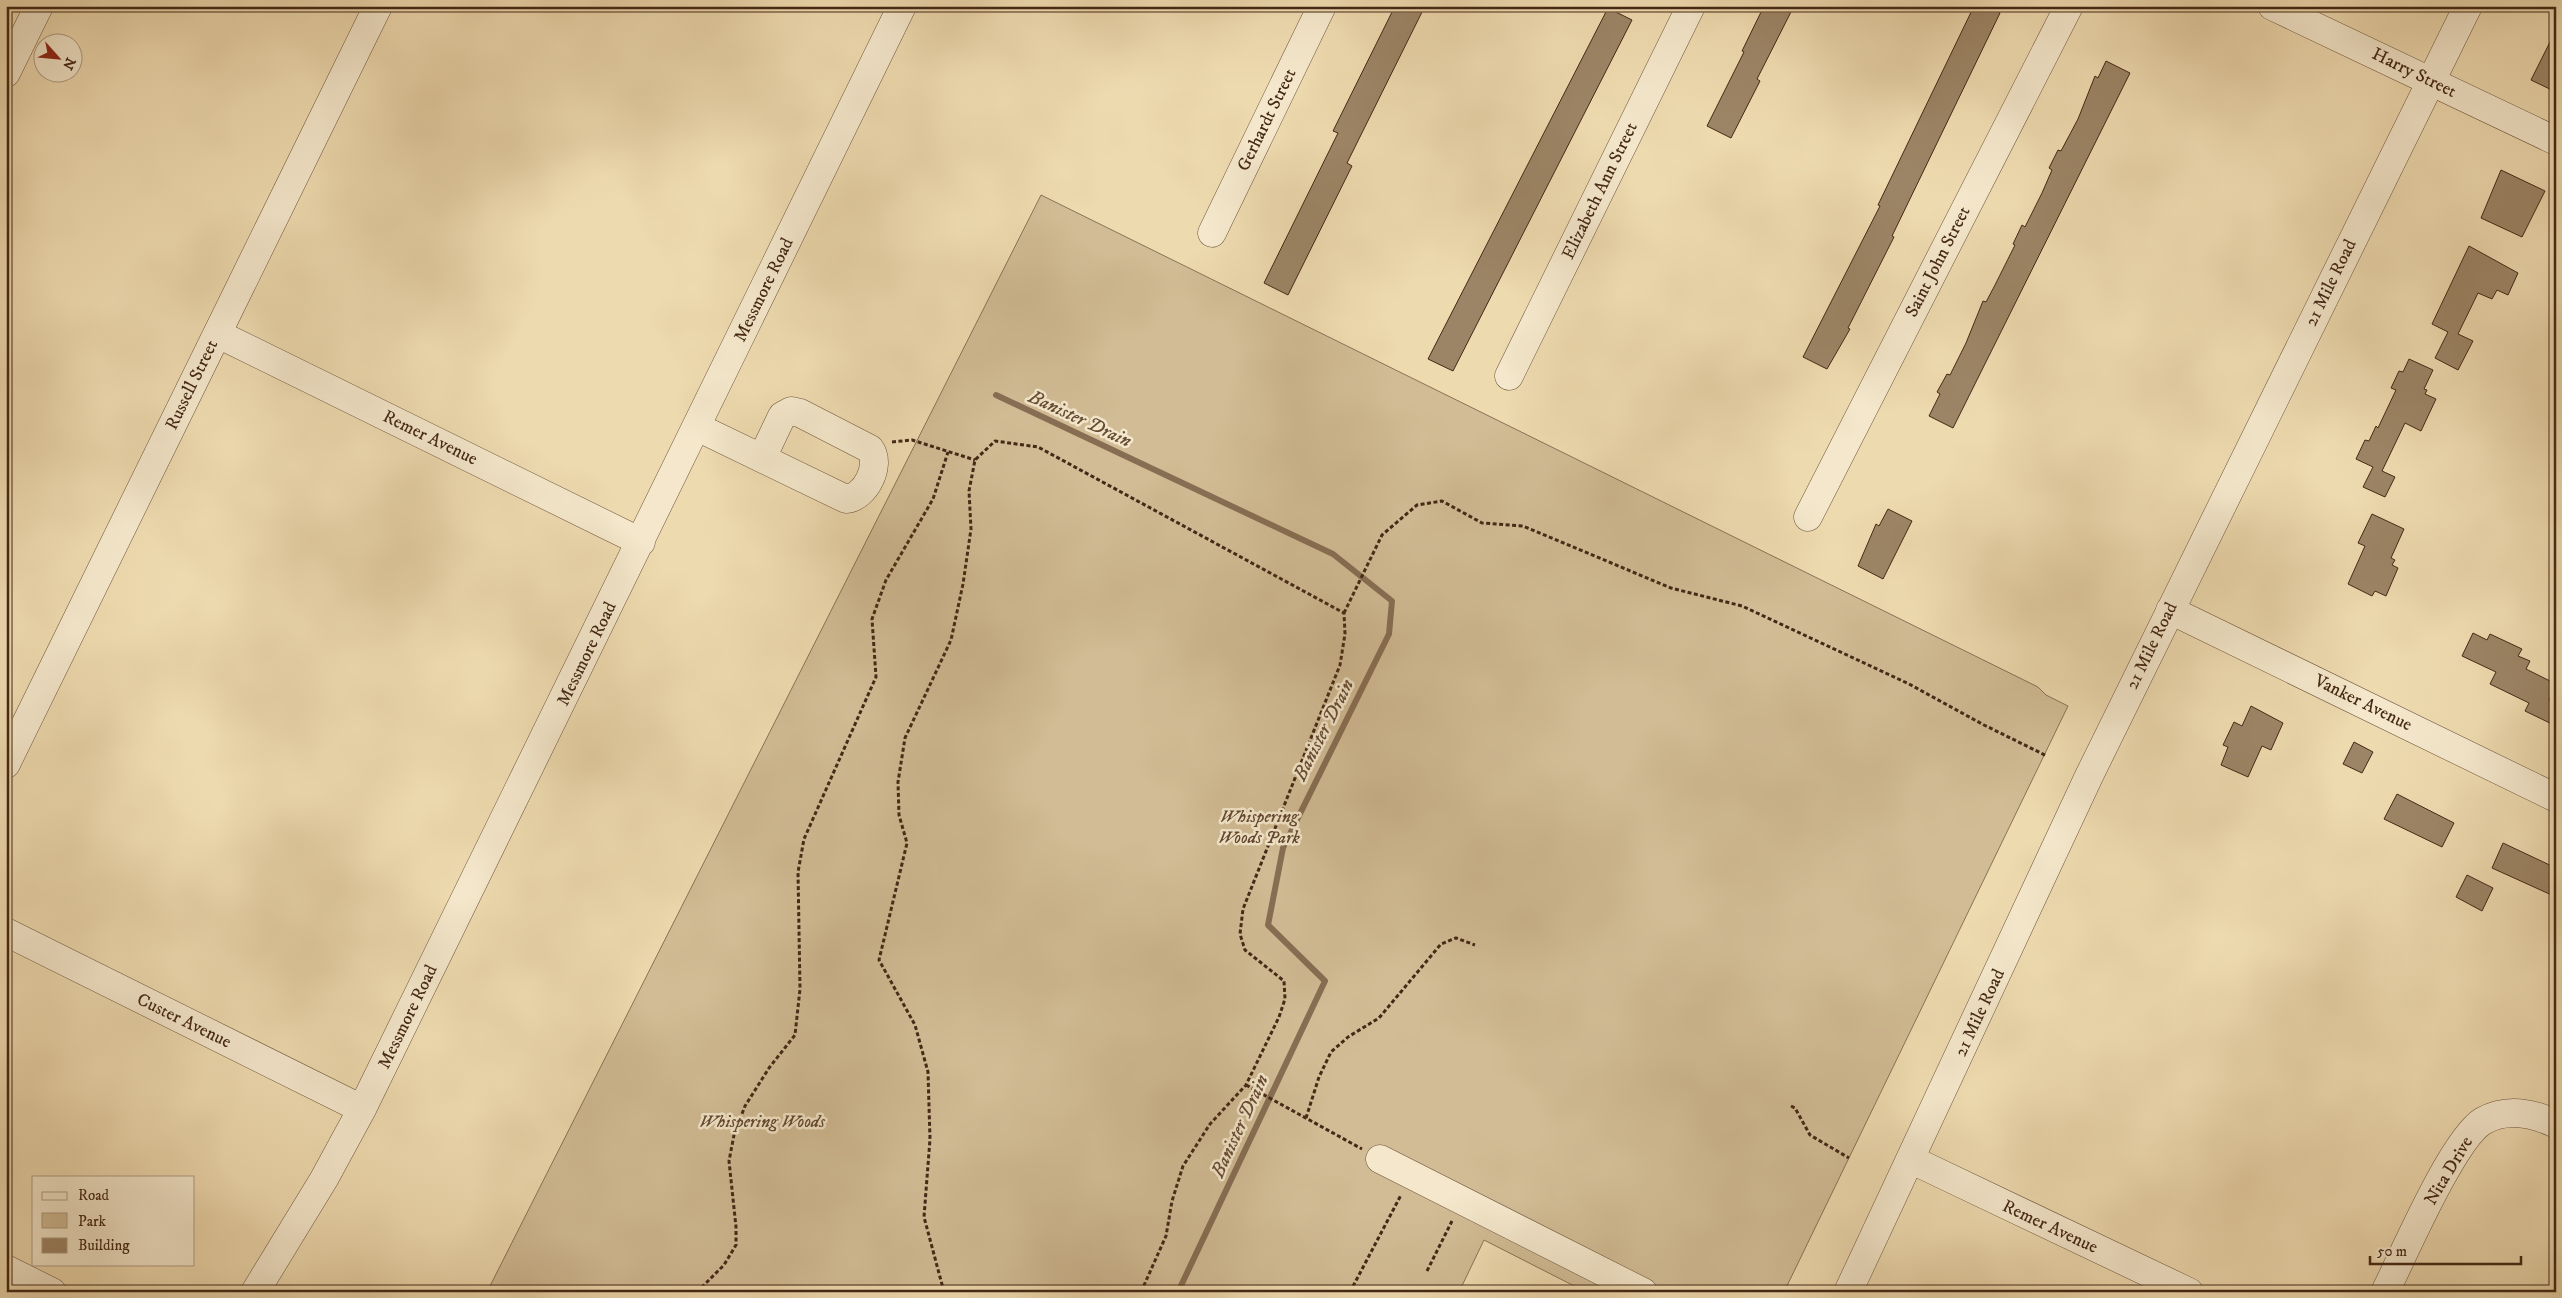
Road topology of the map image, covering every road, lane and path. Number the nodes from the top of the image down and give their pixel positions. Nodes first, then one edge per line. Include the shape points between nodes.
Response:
1 (39, 6) edge
2 (378, 6) edge
3 (902, 6) edge
4 (1322, 6) edge
5 (1691, 6) edge
6 (2069, 6) edge
7 (2272, 6) edge
8 (2468, 6) edge
9 (6, 73) edge
10 (2431, 81) junction
11 (2556, 141) edge
12 (1212, 233) dead end
13 (218, 334) junction
14 (1509, 376) dead end
15 (697, 427) junction
16 (870, 449) junction
17 (948, 452) junction
18 (762, 458) junction
19 (975, 460) junction
20 (1808, 517) dead end
21 (641, 542) junction
22 (2170, 610) junction
23 (1344, 613) junction
24 (2047, 756) dead end
25 (6, 764) edge
26 (2556, 798) edge
27 (6, 932) edge
28 (1474, 945) dead end
29 (1246, 1085) junction
30 (1791, 1106) dead end
31 (362, 1110) junction
32 (1306, 1118) junction
33 (2556, 1124) edge
34 (1849, 1158) dead end
35 (1380, 1159) joint
36 (1912, 1160) junction
37 (1412, 1175) junction
38 (1462, 1200) junction
39 (6, 1269) edge
40 (1427, 1271) dead end
41 (52, 1292) edge
42 (255, 1292) edge
43 (697, 1292) edge
44 (944, 1292) edge
45 (1141, 1292) edge
46 (1350, 1292) edge
47 (1643, 1292) edge
48 (1848, 1292) edge
49 (2189, 1292) edge
50 (2385, 1292) edge

1 - 9 street
2 - 13 street, Russell Street
3 - 15 street, Messmore Road
4 - 12 street, Gerhardt Street
5 - 14 street, Elizabeth Ann Street
6 - 20 street, Saint John Street
7 - 10 street, Harry Street
8 - 10 street, 21 Mile Road
10 - 11 street, Harry Street
10 - 22 street, 21 Mile Road
13 - 21 street, Remer Avenue
13 - 25 street, Russell Street
15 - 18 street
15 - 21 street, Messmore Road
16 - 17 path via 912,440
16 - 18 street via 791,411 782,416
16 - 18 street via 875,455 875,465 862,492 855,498 846,498
17 - 19 path
17 - 43 path via 933,499 886,580 872,619 876,677 804,839 798,872 800,989 795,1035 769,1068 740,1120 729,1160 736,1245 724,1266
19 - 23 path via 995,441 1038,447
19 - 44 path via 969,492 971,530 952,640 905,738 898,782 899,816 907,844 879,960 915,1025 928,1072 930,1139 924,1217
21 - 31 street, Messmore Road
22 - 26 street, Vanker Avenue
22 - 36 street, 21 Mile Road via 2089,776
23 - 24 path via 1382,535 1417,505 1442,501 1482,523 1523,526 1671,588 1742,606 1909,684
23 - 29 path via 1345,634 1340,664 1243,909 1240,934 1245,950 1284,981 1285,999
27 - 31 street, Custer Avenue
28 - 32 path via 1456,938 1441,944 1379,1018 1331,1052
29 - 32 path
29 - 45 path via 1210,1124 1183,1166 1166,1236
30 - 34 path via 1810,1135
31 - 42 street, Messmore Road
32 - 35 path
33 - 50 street, Nita Drive via 2528,1114 2509,1112 2496,1115 2475,1128 2440,1180
35 - 37 street
36 - 48 street, 21 Mile Road
36 - 49 street, Remer Avenue
37 - 38 street
37 - 46 path
38 - 40 path
38 - 47 street
39 - 41 street

